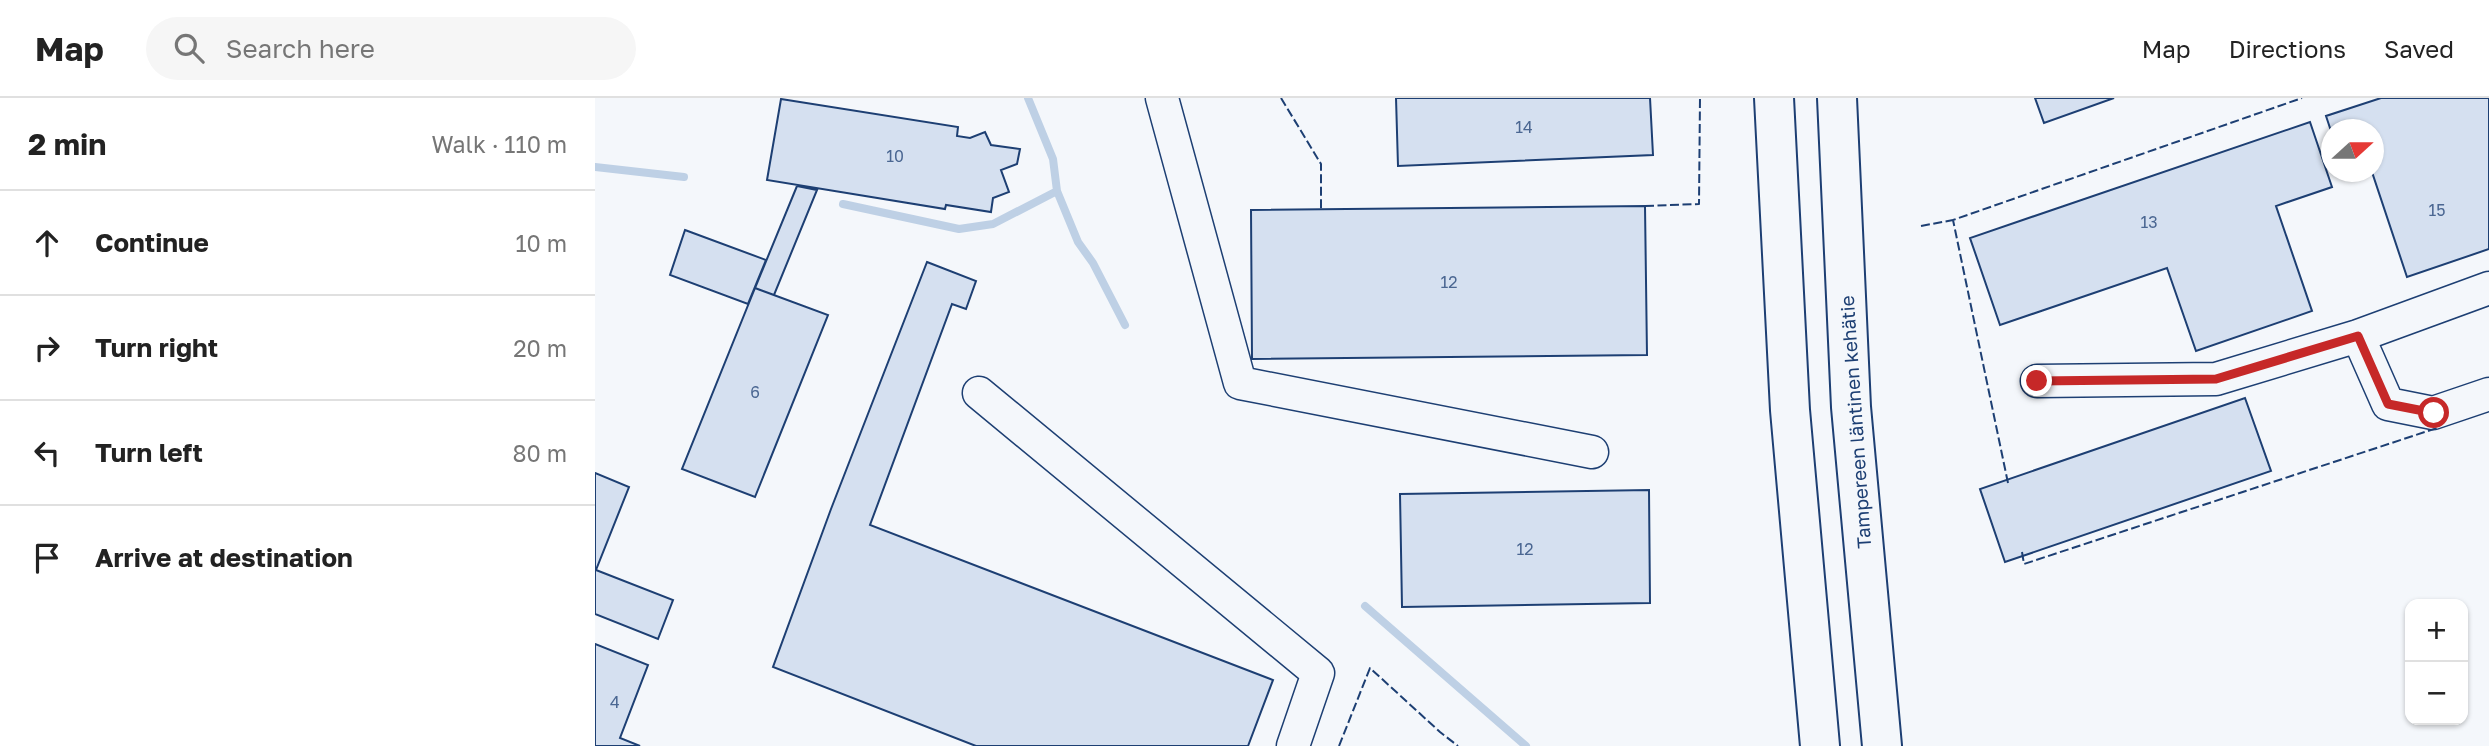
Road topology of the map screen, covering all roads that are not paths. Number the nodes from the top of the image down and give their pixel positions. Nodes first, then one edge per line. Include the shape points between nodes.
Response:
1 (1162, 98) edge
2 (1774, 98) edge
3 (1837, 98) edge
4 (2489, 288) edge
5 (2358, 336) junction
6 (2037, 381) dead end
7 (979, 393) dead end
8 (2489, 394) edge
9 (1592, 452) dead end
10 (1293, 746) edge
11 (1819, 746) edge
12 (1882, 746) edge

1 - 9 lane via 1240,383
2 - 11 highway via 1790,410
3 - 12 highway, Tampereen läntinen kehätie via 1851,407
4 - 5 lane
5 - 6 lane via 2216,379
5 - 8 lane via 2388,404 2434,413
7 - 10 lane via 1318,673

